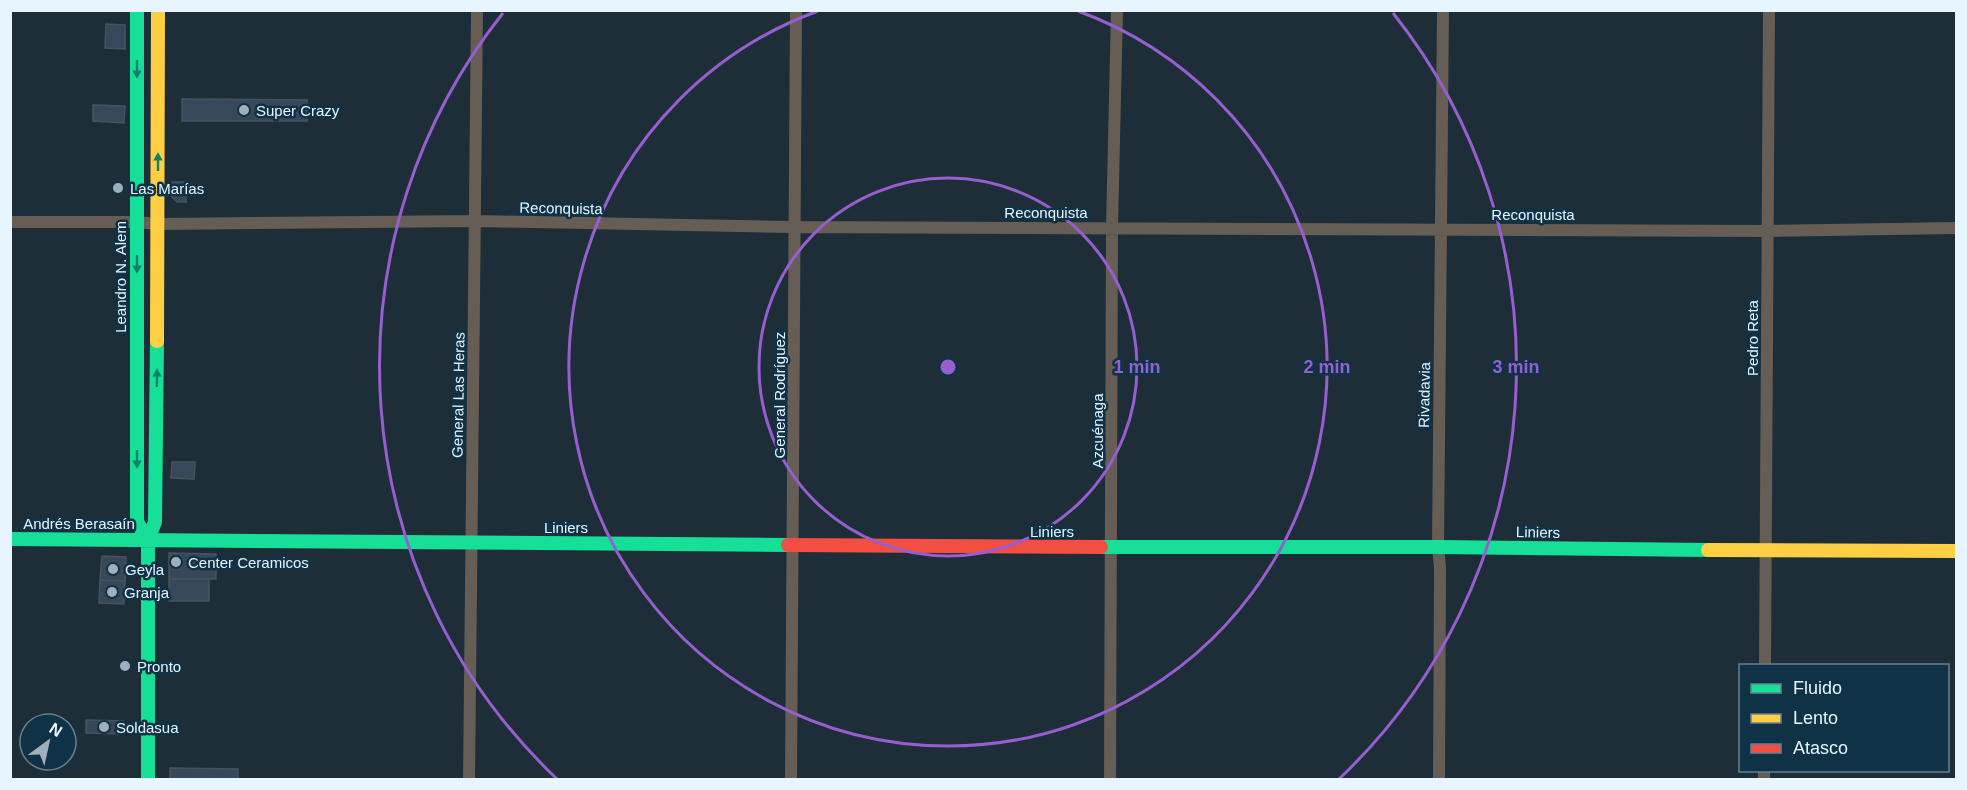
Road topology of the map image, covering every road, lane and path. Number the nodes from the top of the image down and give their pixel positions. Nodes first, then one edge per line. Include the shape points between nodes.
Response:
1 (136, 10) edge
2 (158, 10) edge
3 (477, 10) edge
4 (796, 10) edge
5 (1117, 10) edge
6 (1443, 10) edge
7 (1769, 10) edge
8 (476, 221) junction
9 (10, 222) edge
10 (136, 222) junction
11 (159, 224) junction
12 (794, 227) junction
13 (1112, 227) junction
14 (1956, 228) edge
15 (1441, 229) junction
16 (1768, 231) junction
17 (10, 539) edge
18 (148, 540) junction
19 (471, 542) junction
20 (794, 545) junction
21 (1438, 547) junction
22 (1111, 548) junction
23 (1766, 551) junction
24 (1956, 551) edge
25 (1765, 664) edge
26 (148, 780) edge
27 (469, 780) edge
28 (792, 780) edge
29 (1110, 780) edge
30 (1439, 780) edge

1 -> 10 street, Leandro N. Alem
11 -> 2 street, Leandro N. Alem
3 - 8 street, General Las Heras
4 - 12 street, General Rodríguez
5 - 13 street, Azcuénaga
6 - 15 street, Rivadavia
7 - 16 street, Pedro Reta
8 - 11 street, Reconquista
8 - 12 street, Reconquista
8 - 19 street, General Las Heras
9 - 10 street, Reconquista
10 - 11 street, Reconquista
10 -> 18 street, Leandro N. Alem via 137,522
18 -> 11 street, Leandro N. Alem via 155,522
12 - 13 street, Reconquista
12 - 20 street, General Rodríguez
13 - 15 street, Reconquista
13 - 22 street, Azcuénaga
14 - 16 street, Reconquista
15 - 16 street, Reconquista
15 - 21 street, Rivadavia
16 - 23 street, Pedro Reta
17 - 18 street, Andrés Berasaín
18 - 19 street, Liniers
18 - 26 street, Leandro N. Alem
19 - 20 street, Liniers
19 - 27 street, General Las Heras
20 - 22 street, Liniers
20 - 28 street, General Rodríguez
21 - 22 street, Liniers
21 - 23 street, Liniers
21 - 30 street, Rivadavia
22 - 29 street, Azcuénaga
23 - 24 street, Liniers
23 - 25 street, Pedro Reta

